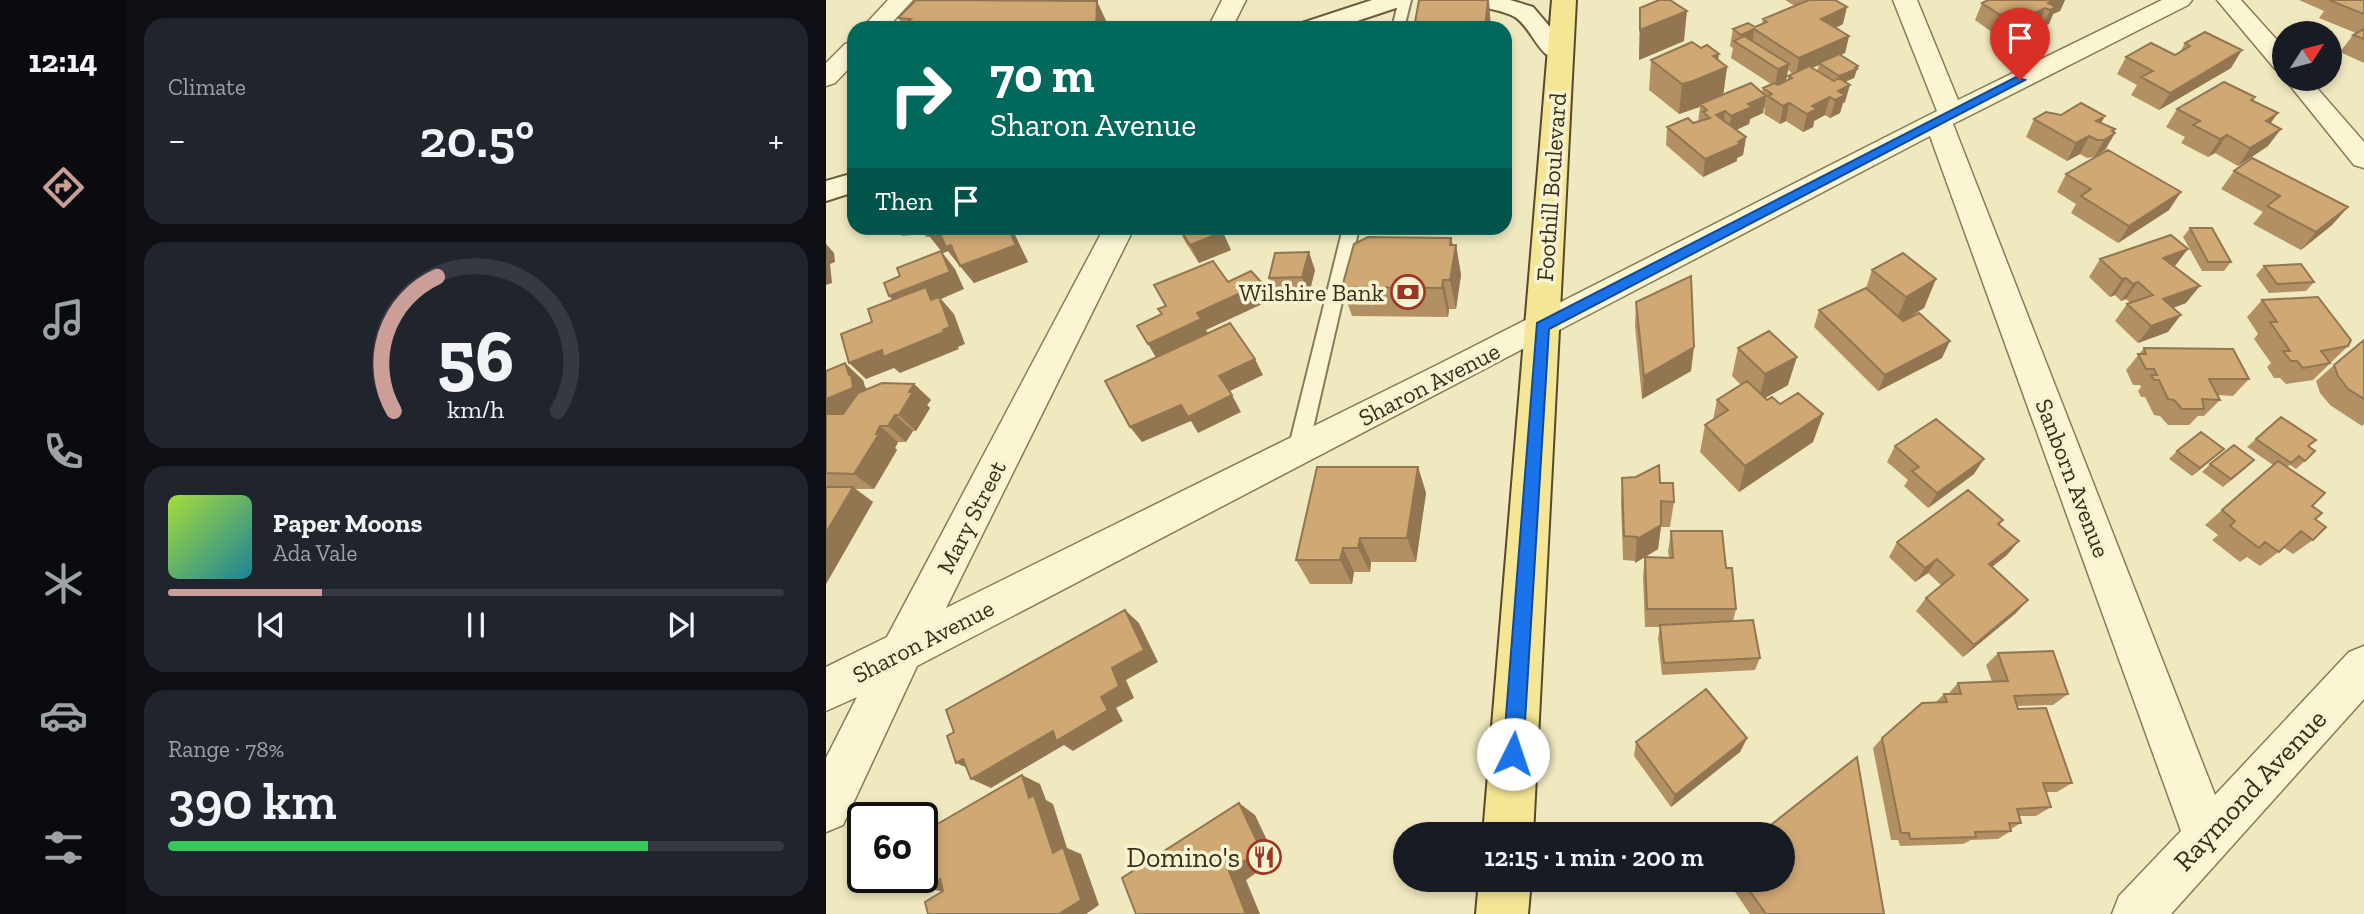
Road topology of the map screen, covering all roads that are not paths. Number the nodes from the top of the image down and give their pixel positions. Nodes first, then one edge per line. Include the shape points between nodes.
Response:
1 (901, 0) edge
2 (1234, 0) edge
3 (1396, 0) edge
4 (1405, 0) edge
5 (1485, 0) edge
6 (1564, 0) edge
7 (1905, 0) edge
8 (2180, 0) edge
9 (2229, 0) edge
10 (881, 21) edge
11 (1224, 21) edge
12 (1332, 21) edge
13 (1400, 21) edge
14 (2272, 50) edge
15 (1560, 54) junction
16 (847, 56) edge
17 (826, 78) edge
18 (2306, 91) edge
19 (1945, 117) junction
20 (2364, 159) edge
21 (847, 184) edge
22 (826, 191) edge
23 (1115, 235) edge
24 (1349, 235) edge
25 (1542, 326) junction
26 (1298, 450) junction
27 (902, 652) junction
28 (2364, 667) edge
29 (826, 691) edge
30 (826, 808) edge
31 (1509, 822) edge
32 (2207, 837) junction
33 (1504, 892) edge
34 (1502, 914) edge
35 (2137, 914) edge

1 - 10 street
2 - 11 street
3 - 12 main road
4 - 13 lane
5 - 15 main road via 1524,12
6 - 15 main road, Foothill Boulevard
7 - 19 street, Sanborn Avenue
8 - 19 street, Sharon Avenue
9 - 14 street
15 - 25 main road, Foothill Boulevard
16 - 17 street
18 - 20 street
19 - 25 street, Sharon Avenue
19 - 32 street, Sanborn Avenue
21 - 22 main road
23 - 27 street, Mary Street
24 - 26 lane
25 - 26 street, Sharon Avenue
25 - 31 main road, Foothill Boulevard
26 - 27 street, Sharon Avenue
27 - 29 street, Sharon Avenue
27 - 30 street, Mary Street
28 - 32 street, Raymond Avenue
32 - 35 street, Raymond Avenue
33 - 34 main road

